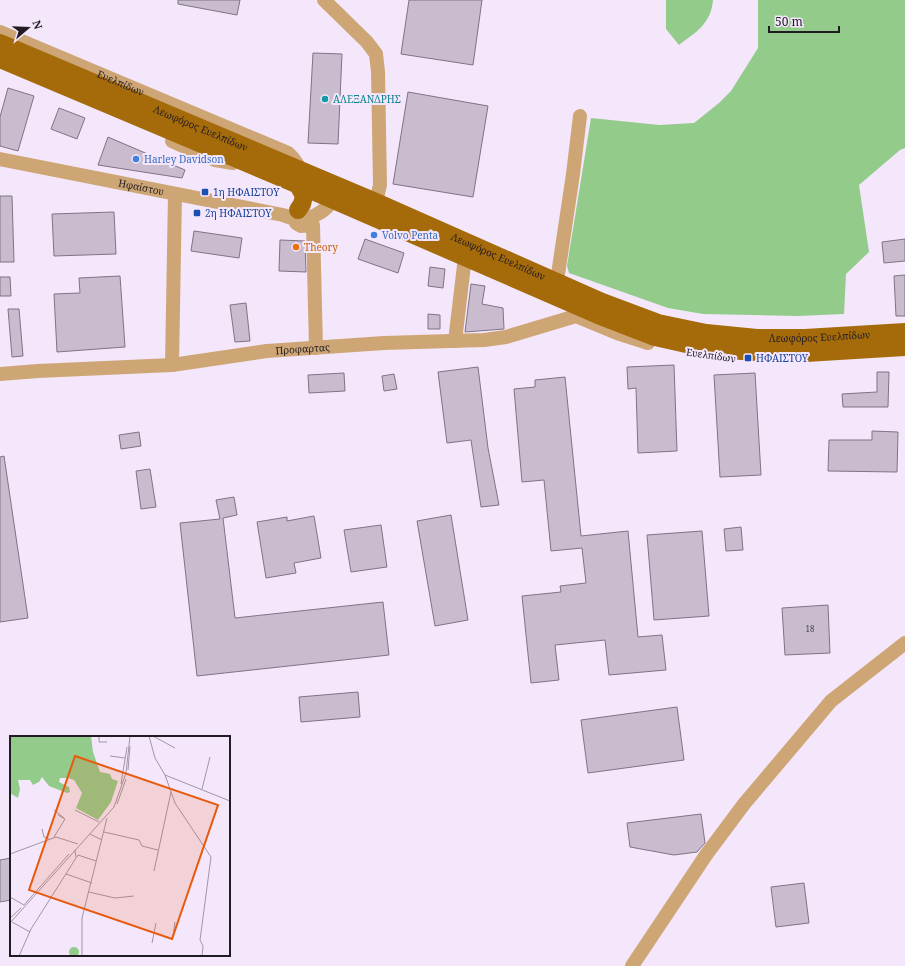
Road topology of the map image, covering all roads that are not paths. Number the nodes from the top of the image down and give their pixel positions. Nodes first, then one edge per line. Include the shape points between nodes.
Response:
1 (324, 0) edge
2 (0, 32) edge
3 (0, 43) edge
4 (0, 59) edge
5 (0, 68) edge
6 (33, 78) junction
7 (580, 116) dead end
8 (0, 159) edge
9 (299, 178) junction
10 (175, 194) junction
11 (333, 194) junction
12 (376, 202) junction
13 (291, 214) junction
14 (465, 257) junction
15 (557, 281) junction
16 (595, 319) junction
17 (905, 332) edge
18 (455, 341) junction
19 (905, 347) edge
20 (316, 348) junction
21 (827, 356) junction
22 (905, 356) edge
23 (172, 365) junction
24 (0, 374) edge
25 (905, 643) edge
26 (632, 966) edge

1 - 12 street via 376,54 380,185
2 - 9 street, Ευελπίδων via 288,153 294,158
3 - 9 main road, Λεωφόρος Ευελπίδων
4 - 6 main road, Λεωφόρος Ευελπίδων
5 - 6 street
6 - 9 main road, Λεωφόρος Ευελπίδων via 246,163
7 - 15 street
8 - 10 street, Ηφαίστου
9 - 11 main road, Λεωφόρος Ευελπίδων
9 - 13 main road via 304,196 302,204
10 - 13 street, Ηφαίστου
10 - 23 street
11 - 12 main road, Λεωφόρος Ευελπίδων
11 - 13 street
11 - 14 main road, Λεωφόρος Ευελπίδων
12 - 15 main road, Λεωφόρος Ευελπίδων
13 - 20 street, Ηφαίστου via 301,226 313,225
14 - 16 main road, Λεωφόρος Ευελπίδων
14 - 18 street
15 - 17 main road, Λεωφόρος Ευελπίδων via 602,302 658,322 706,333 757,338 805,338
16 - 18 street, Προφαρτας via 576,316 506,337
16 - 21 main road, Λεωφόρος Ευελπίδων via 654,341 704,348
18 - 20 street, Προφαρτας
19 - 21 main road, Λεωφόρος Ευελπίδων
20 - 23 street, Προφαρτας via 268,351
21 - 22 street
23 - 24 street, Προφαρτας
25 - 26 street via 826,707 744,804 706,855

